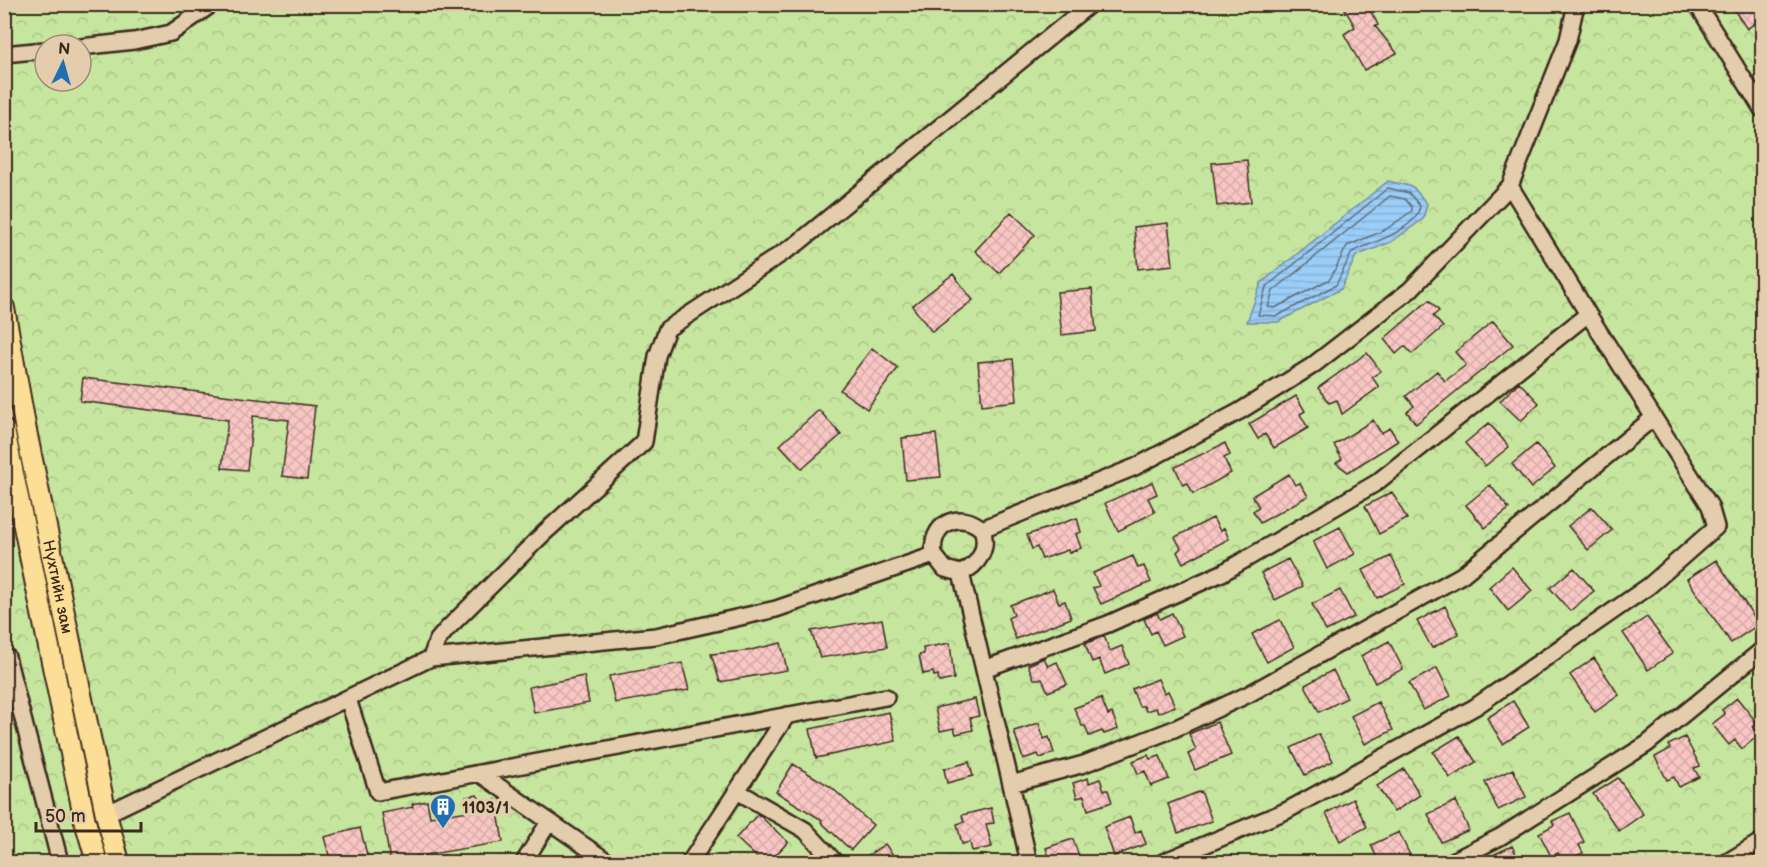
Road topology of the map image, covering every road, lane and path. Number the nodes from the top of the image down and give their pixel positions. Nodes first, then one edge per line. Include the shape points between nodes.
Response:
1 (212, 4) edge
2 (1090, 4) edge
3 (1576, 4) edge
4 (1697, 4) edge
5 (93, 46) edge
6 (33, 51) edge
7 (4, 54) edge
8 (1762, 109) edge
9 (1510, 186) junction
10 (4, 308) edge
11 (1588, 314) junction
12 (1653, 418) junction
13 (4, 430) edge
14 (982, 529) junction
15 (934, 555) junction
16 (961, 573) junction
17 (1762, 650) edge
18 (4, 657) edge
19 (431, 658) junction
20 (984, 669) junction
21 (886, 697) dead end
22 (348, 699) junction
23 (787, 715) junction
24 (479, 773) junction
25 (1011, 784) junction
26 (737, 791) junction
27 (106, 814) junction
28 (549, 822) junction
29 (1762, 841) edge
30 (60, 862) edge
31 (97, 862) edge
32 (119, 862) edge
33 (524, 862) edge
34 (608, 862) edge
35 (690, 862) edge
36 (835, 862) edge
37 (1029, 862) edge
38 (1163, 862) edge
39 (1450, 862) edge
40 (1727, 862) edge

1 - 5 street via 171,33
2 - 19 street via 798,243 667,329 657,356 644,442 447,628
3 - 9 street via 1568,40
4 - 8 street
6 - 7 street
9 - 11 street
9 - 14 street via 1410,291 1312,366 1240,411 1135,467
10 - 27 main road, Нүхтийн зам
11 - 12 street
11 - 20 street via 1376,483 1222,573 1108,624
12 - 25 street via 1462,575 1249,694 1174,729 1084,764
12 - 38 street via 1710,506 1716,527 1649,586 1475,707 1286,811
13 - 31 main road, Нүхтийн зам via 85,821
14 - 15 street via 957,518 946,522 934,538
14 - 16 street via 985,545 981,555 970,570
15 - 16 street via 945,568
15 - 19 street via 776,609 657,636
16 - 20 street
17 - 39 street via 1647,744 1500,837
18 - 30 street
19 - 22 street
20 - 25 street
21 - 23 street
22 - 24 street via 378,792
22 - 27 street
23 - 24 street
23 - 26 street
24 - 28 street
25 - 37 street
26 - 35 street
26 - 36 street via 805,831
27 - 32 main road, Нүхтийн зам
28 - 33 street
28 - 34 street
29 - 40 street

